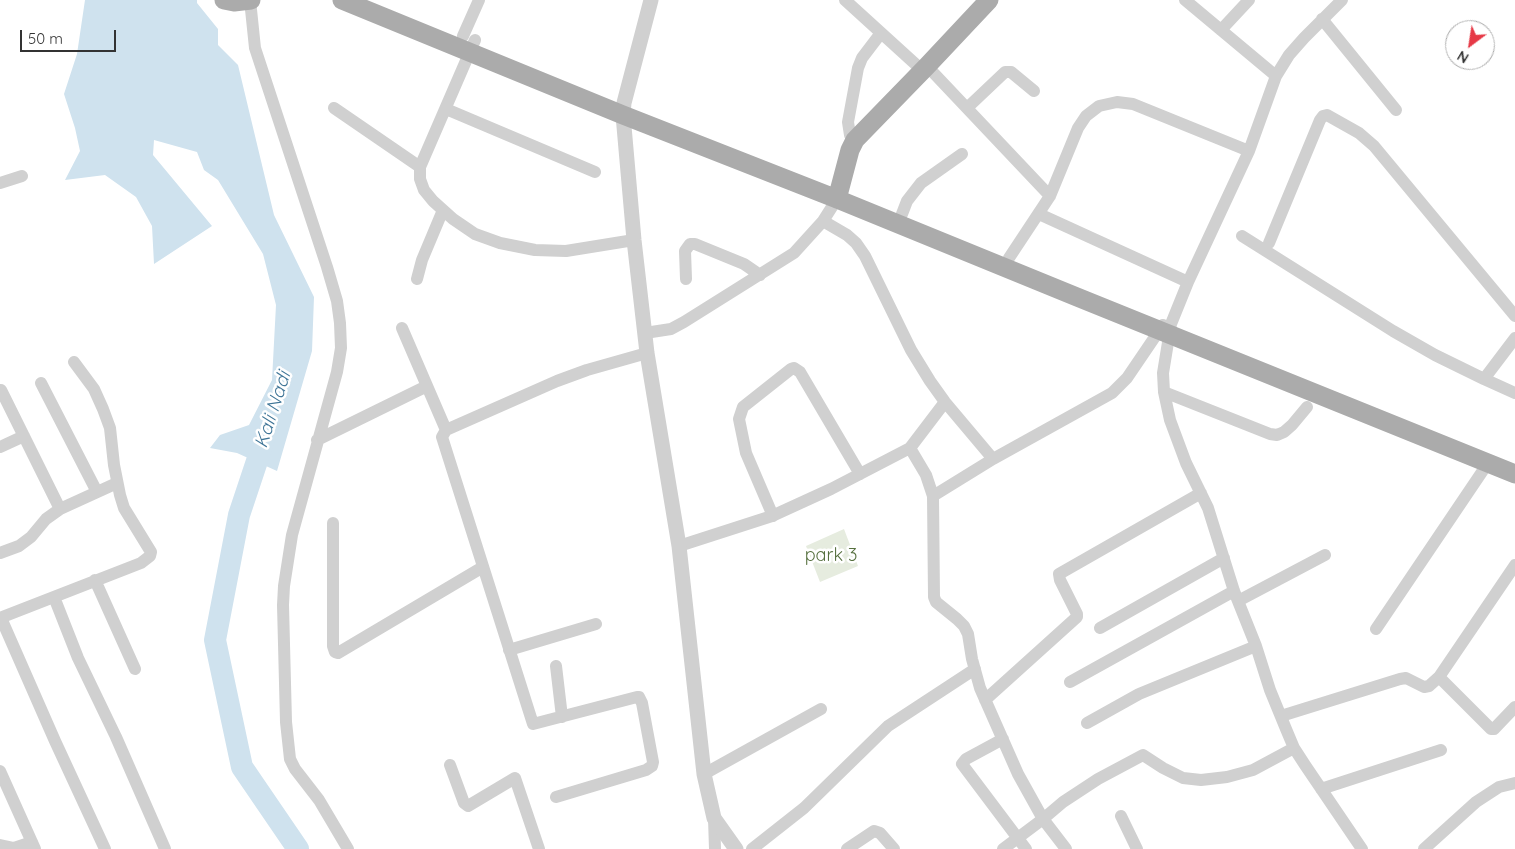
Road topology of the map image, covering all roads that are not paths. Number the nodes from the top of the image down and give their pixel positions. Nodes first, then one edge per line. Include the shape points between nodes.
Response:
1 (224, 0) edge
2 (250, 0) edge
3 (342, 0) edge
4 (370, 0) edge
5 (479, 0) edge
6 (651, 0) edge
7 (845, 0) edge
8 (989, 0) edge
9 (1185, 0) edge
10 (1249, 0) edge
11 (1342, 0) edge
12 (1322, 19) junction
13 (1221, 30) junction
14 (881, 33) junction
15 (470, 43) junction
16 (925, 69) junction
17 (1276, 76) junction
18 (1034, 91) dead end
19 (334, 108) dead end
20 (967, 108) junction
21 (446, 109) junction
22 (624, 109) junction
23 (1396, 110) dead end
24 (855, 140) junction
25 (1249, 151) junction
26 (962, 154) dead end
27 (420, 166) junction
28 (595, 172) dead end
29 (22, 176) dead end
30 (0, 183) edge
31 (838, 194) junction
32 (1050, 196) junction
33 (443, 210) junction
34 (902, 214) junction
35 (1039, 214) junction
36 (823, 221) junction
37 (1242, 236) dead end
38 (634, 240) junction
39 (1269, 243) dead end
40 (1009, 258) junction
41 (760, 275) junction
42 (417, 279) dead end
43 (686, 279) dead end
44 (1188, 282) junction
45 (1515, 316) edge
46 (1166, 327) junction
47 (402, 328) dead end
48 (645, 334) junction
49 (1515, 338) edge
50 (648, 353) junction
51 (74, 362) dead end
52 (1484, 379) junction
53 (42, 383) dead end
54 (427, 386) junction
55 (2, 390) dead end
56 (1164, 392) junction
57 (1515, 393) edge
58 (945, 402) junction
59 (1307, 407) dead end
60 (446, 430) junction
61 (24, 436) junction
62 (317, 440) junction
63 (0, 447) edge
64 (910, 448) junction
65 (993, 459) junction
66 (1515, 462) edge
67 (1488, 463) junction
68 (860, 474) junction
69 (1515, 474) edge
70 (117, 483) junction
71 (96, 492) junction
72 (1201, 493) junction
73 (933, 496) junction
74 (60, 509) junction
75 (773, 516) junction
76 (333, 523) dead end
77 (679, 546) junction
78 (0, 553) edge
79 (1325, 555) dead end
80 (1224, 558) junction
81 (1515, 565) edge
82 (483, 567) junction
83 (96, 580) junction
84 (1236, 596) junction
85 (54, 597) junction
86 (1, 618) edge
87 (596, 624) dead end
88 (1100, 628) dead end
89 (1376, 629) dead end
90 (1256, 646) junction
91 (509, 650) junction
92 (556, 666) dead end
93 (135, 668) dead end
94 (974, 669) junction
95 (1439, 677) junction
96 (1070, 682) dead end
97 (985, 700) junction
98 (1515, 707) edge
99 (821, 709) dead end
100 (1281, 716) junction
101 (562, 717) junction
102 (1087, 723) dead end
103 (1004, 739) junction
104 (1294, 748) junction
105 (1441, 750) dead end
106 (450, 764) dead end
107 (0, 771) edge
108 (704, 774) junction
109 (1515, 783) edge
110 (1321, 789) junction
111 (556, 797) dead end
112 (1122, 816) dead end
113 (714, 818) junction
114 (1043, 819) junction
115 (1016, 838) junction
116 (0, 845) edge
117 (33, 845) edge
118 (105, 849) edge
119 (164, 849) edge
120 (348, 849) edge
121 (539, 849) edge
122 (716, 849) edge
123 (736, 849) edge
124 (752, 849) edge
125 (847, 849) edge
126 (894, 849) edge
127 (1003, 849) edge
128 (1026, 849) edge
129 (1066, 849) edge
130 (1137, 849) edge
131 (1362, 849) edge
132 (1424, 849) edge

1 - 2 main road
2 - 62 street via 255,48 337,301 342,348
3 - 15 main road
4 - 15 main road
5 - 15 street
6 - 22 street
7 - 14 street
8 - 16 main road
9 - 13 street
10 - 13 street
11 - 12 street
12 - 17 street via 1289,55
12 - 23 street
13 - 17 street
14 - 16 street
14 - 24 street via 858,68 848,122 850,135
15 - 21 street
15 - 22 main road
16 - 20 street
16 - 24 main road
17 - 25 street
18 - 20 street via 1011,72 1005,72
19 - 27 street
20 - 32 street
21 - 27 street
21 - 28 street
22 - 31 main road
22 - 38 street
24 - 31 main road
25 - 32 street via 1133,104 1117,102 1099,106 1078,128
25 - 44 street
26 - 34 street via 920,183
27 - 33 street via 424,190
29 - 30 street
31 - 34 main road
31 - 36 street
31 - 46 main road
32 - 35 street
33 - 38 street via 476,234 535,250 566,251
33 - 42 street
34 - 40 main road
35 - 40 street
35 - 44 street
36 - 41 street via 794,253
36 - 58 street via 847,235 865,256 911,350
37 - 52 street via 1393,331
38 - 48 street
39 - 45 street via 1320,120 1327,115 1359,133 1374,146
40 - 46 main road
41 - 43 street via 744,264 690,244 685,251
41 - 48 street via 671,329
44 - 46 street
46 - 56 street
46 - 65 street via 1112,393
46 - 66 main road
46 - 67 main road
47 - 54 street
48 - 50 street
49 - 52 street
50 - 60 street via 587,370
50 - 77 street
51 - 70 street via 94,389 107,418
52 - 57 street
53 - 71 street
54 - 60 street
54 - 62 street
55 - 61 street
56 - 59 street via 1277,435 1292,425
56 - 72 street via 1170,420
58 - 64 street
58 - 65 street
60 - 82 street via 442,442
61 - 63 street
61 - 74 street
62 - 120 street via 292,535 284,586 287,744 295,769 319,800
64 - 68 street
64 - 73 street via 926,475
65 - 73 street
67 - 69 main road
67 - 89 street
68 - 75 street
68 - 75 street via 800,372 790,369 743,407 739,419 746,453
70 - 71 street
70 - 83 street via 124,508 151,552 141,562
71 - 74 street
72 - 80 street
72 - 97 street via 1059,574 1077,617
73 - 94 street via 934,597 964,626
74 - 78 street via 46,519 32,537
75 - 77 street
76 - 82 street via 333,646 338,653
77 - 108 street
79 - 84 street
80 - 84 street
80 - 88 street
81 - 95 street
82 - 91 street
83 - 85 street
83 - 93 street
84 - 90 street
84 - 96 street
85 - 86 street
85 - 119 street
86 - 118 street
87 - 91 street
90 - 100 street
90 - 102 street via 1139,694
91 - 101 street via 533,724
92 - 101 street
94 - 97 street
94 - 124 street via 888,726 804,808
95 - 98 street via 1491,729
95 - 100 street via 1424,688 1406,678 1400,679
97 - 103 street
99 - 108 street
100 - 104 street
101 - 111 street via 639,697 653,762 646,770
103 - 114 street via 1018,774
103 - 115 street via 962,764
104 - 110 street
104 - 114 street via 1253,770 1201,780 1183,778 1143,755 1084,788
105 - 110 street
106 - 121 street via 468,806 515,778
107 - 117 street
108 - 113 street
109 - 132 street via 1499,787 1476,802
110 - 131 street
112 - 130 street
113 - 122 street
113 - 123 street
114 - 115 street
114 - 129 street
115 - 127 street
115 - 128 street
116 - 117 street via 14,848
125 - 126 street via 874,831 880,833

